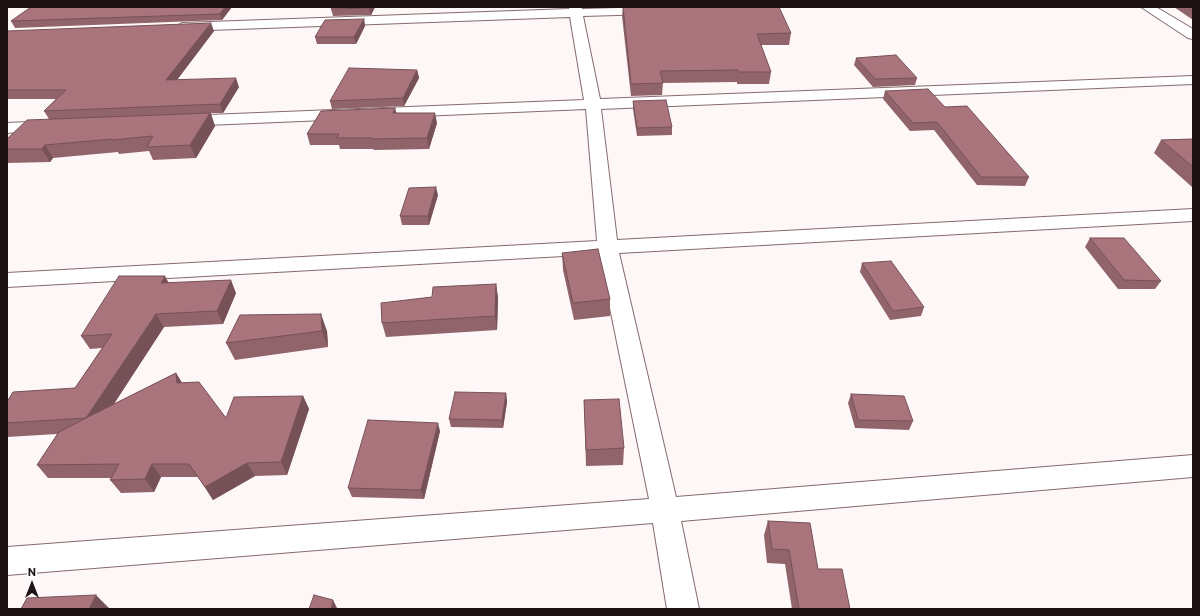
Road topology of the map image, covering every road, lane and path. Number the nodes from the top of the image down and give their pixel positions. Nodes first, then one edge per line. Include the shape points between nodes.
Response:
1 (1147, 7) edge
2 (663, 9) edge
3 (576, 10) edge
4 (173, 28) edge
5 (1193, 35) edge
6 (1193, 80) edge
7 (592, 105) junction
8 (165, 121) edge
9 (62, 125) edge
10 (7, 128) edge
11 (1193, 215) edge
12 (608, 248) junction
13 (7, 280) edge
14 (1193, 466) edge
15 (664, 510) junction
16 (7, 561) edge
17 (683, 609) edge

1 - 5 street
2 - 3 street
3 - 4 street
3 - 7 street
6 - 7 street
7 - 8 street
7 - 12 street
9 - 10 street
11 - 12 street
12 - 13 street
12 - 15 street
14 - 15 street
15 - 16 street
15 - 17 street

